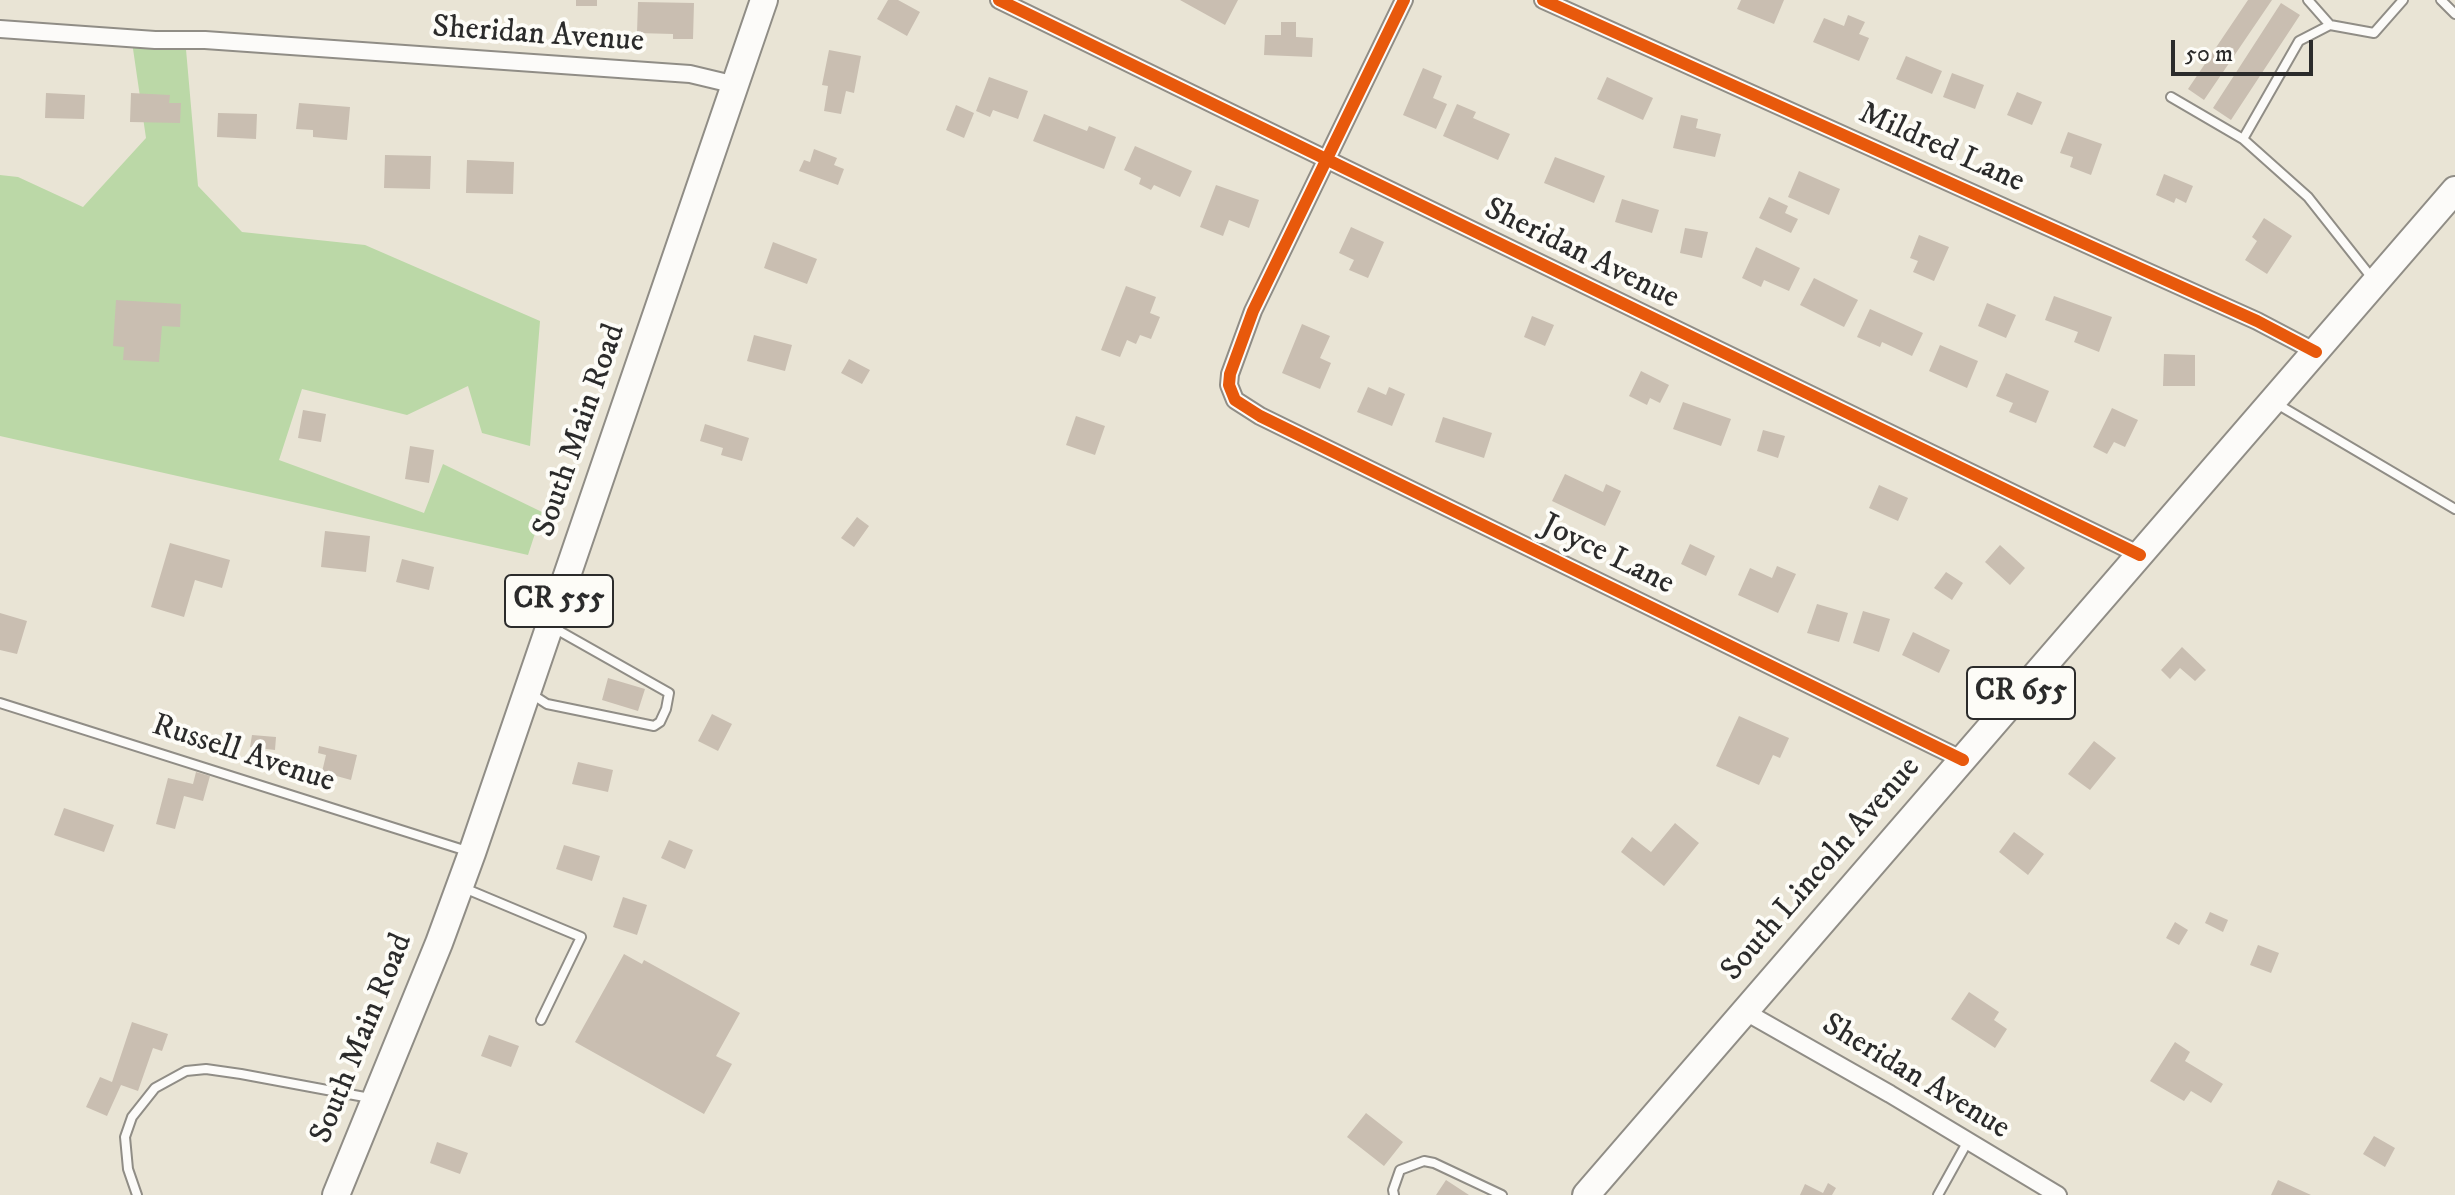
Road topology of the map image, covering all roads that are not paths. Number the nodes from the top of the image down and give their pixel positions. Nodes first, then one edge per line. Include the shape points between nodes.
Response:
1 (764, 0) edge
2 (999, 0) edge
3 (1404, 0) edge
4 (1543, 0) edge
5 (2308, 0) edge
6 (2403, 0) edge
7 (2441, 0) edge
8 (2455, 14) edge
9 (2330, 25) junction
10 (0, 29) edge
11 (736, 85) junction
12 (2171, 97) dead end
13 (2243, 139) junction
14 (1325, 159) junction
15 (2455, 190) edge
16 (2375, 281) junction
17 (2316, 352) junction
18 (2273, 401) junction
19 (2455, 509) edge
20 (2140, 555) junction
21 (550, 626) junction
22 (527, 692) junction
23 (0, 703) edge
24 (1963, 760) junction
25 (472, 853) junction
26 (459, 887) junction
27 (1744, 1011) junction
28 (541, 1020) dead end
29 (375, 1099) junction
30 (1968, 1141) junction
31 (137, 1195) edge
32 (336, 1195) edge
33 (1394, 1195) edge
34 (1502, 1195) edge
35 (1586, 1195) edge
36 (1938, 1195) edge
37 (2058, 1195) edge

1 - 11 main road, South Main Road / CR 555
2 - 14 street, Sheridan Avenue
3 - 14 street
4 - 17 street, Mildred Lane
5 - 9 lane
6 - 9 lane via 2374,33
7 - 8 lane
9 - 13 lane via 2299,41
10 - 11 street, Sheridan Avenue via 690,74
11 - 21 main road, South Main Road / CR 555
12 - 13 lane
13 - 16 lane via 2308,197
14 - 20 street, Sheridan Avenue
14 - 24 street, Joyce Lane via 1238,347 1229,385 1244,407
15 - 16 main road, South Lincoln Avenue / CR 655
16 - 17 main road, South Lincoln Avenue / CR 655
17 - 18 main road, South Lincoln Avenue / CR 655
18 - 19 lane
18 - 20 main road, South Lincoln Avenue / CR 655
20 - 24 main road, South Lincoln Avenue / CR 655
21 - 22 main road, South Main Road / CR 555
21 - 22 lane via 669,693 666,709 654,726 547,704
22 - 25 main road, South Main Road / CR 555
23 - 25 lane, Russell Avenue
24 - 27 main road, South Lincoln Avenue / CR 655
25 - 26 main road, South Main Road / CR 555
26 - 28 lane via 581,937
26 - 29 main road, South Main Road / CR 555
27 - 30 street, Sheridan Avenue
27 - 35 main road, South Lincoln Avenue / CR 655
29 - 31 lane via 241,1074 186,1071 155,1088 132,1117 125,1137
29 - 32 main road, South Main Road / CR 555
30 - 36 lane
30 - 37 street, Sheridan Avenue
33 - 34 lane via 1400,1170 1424,1161

